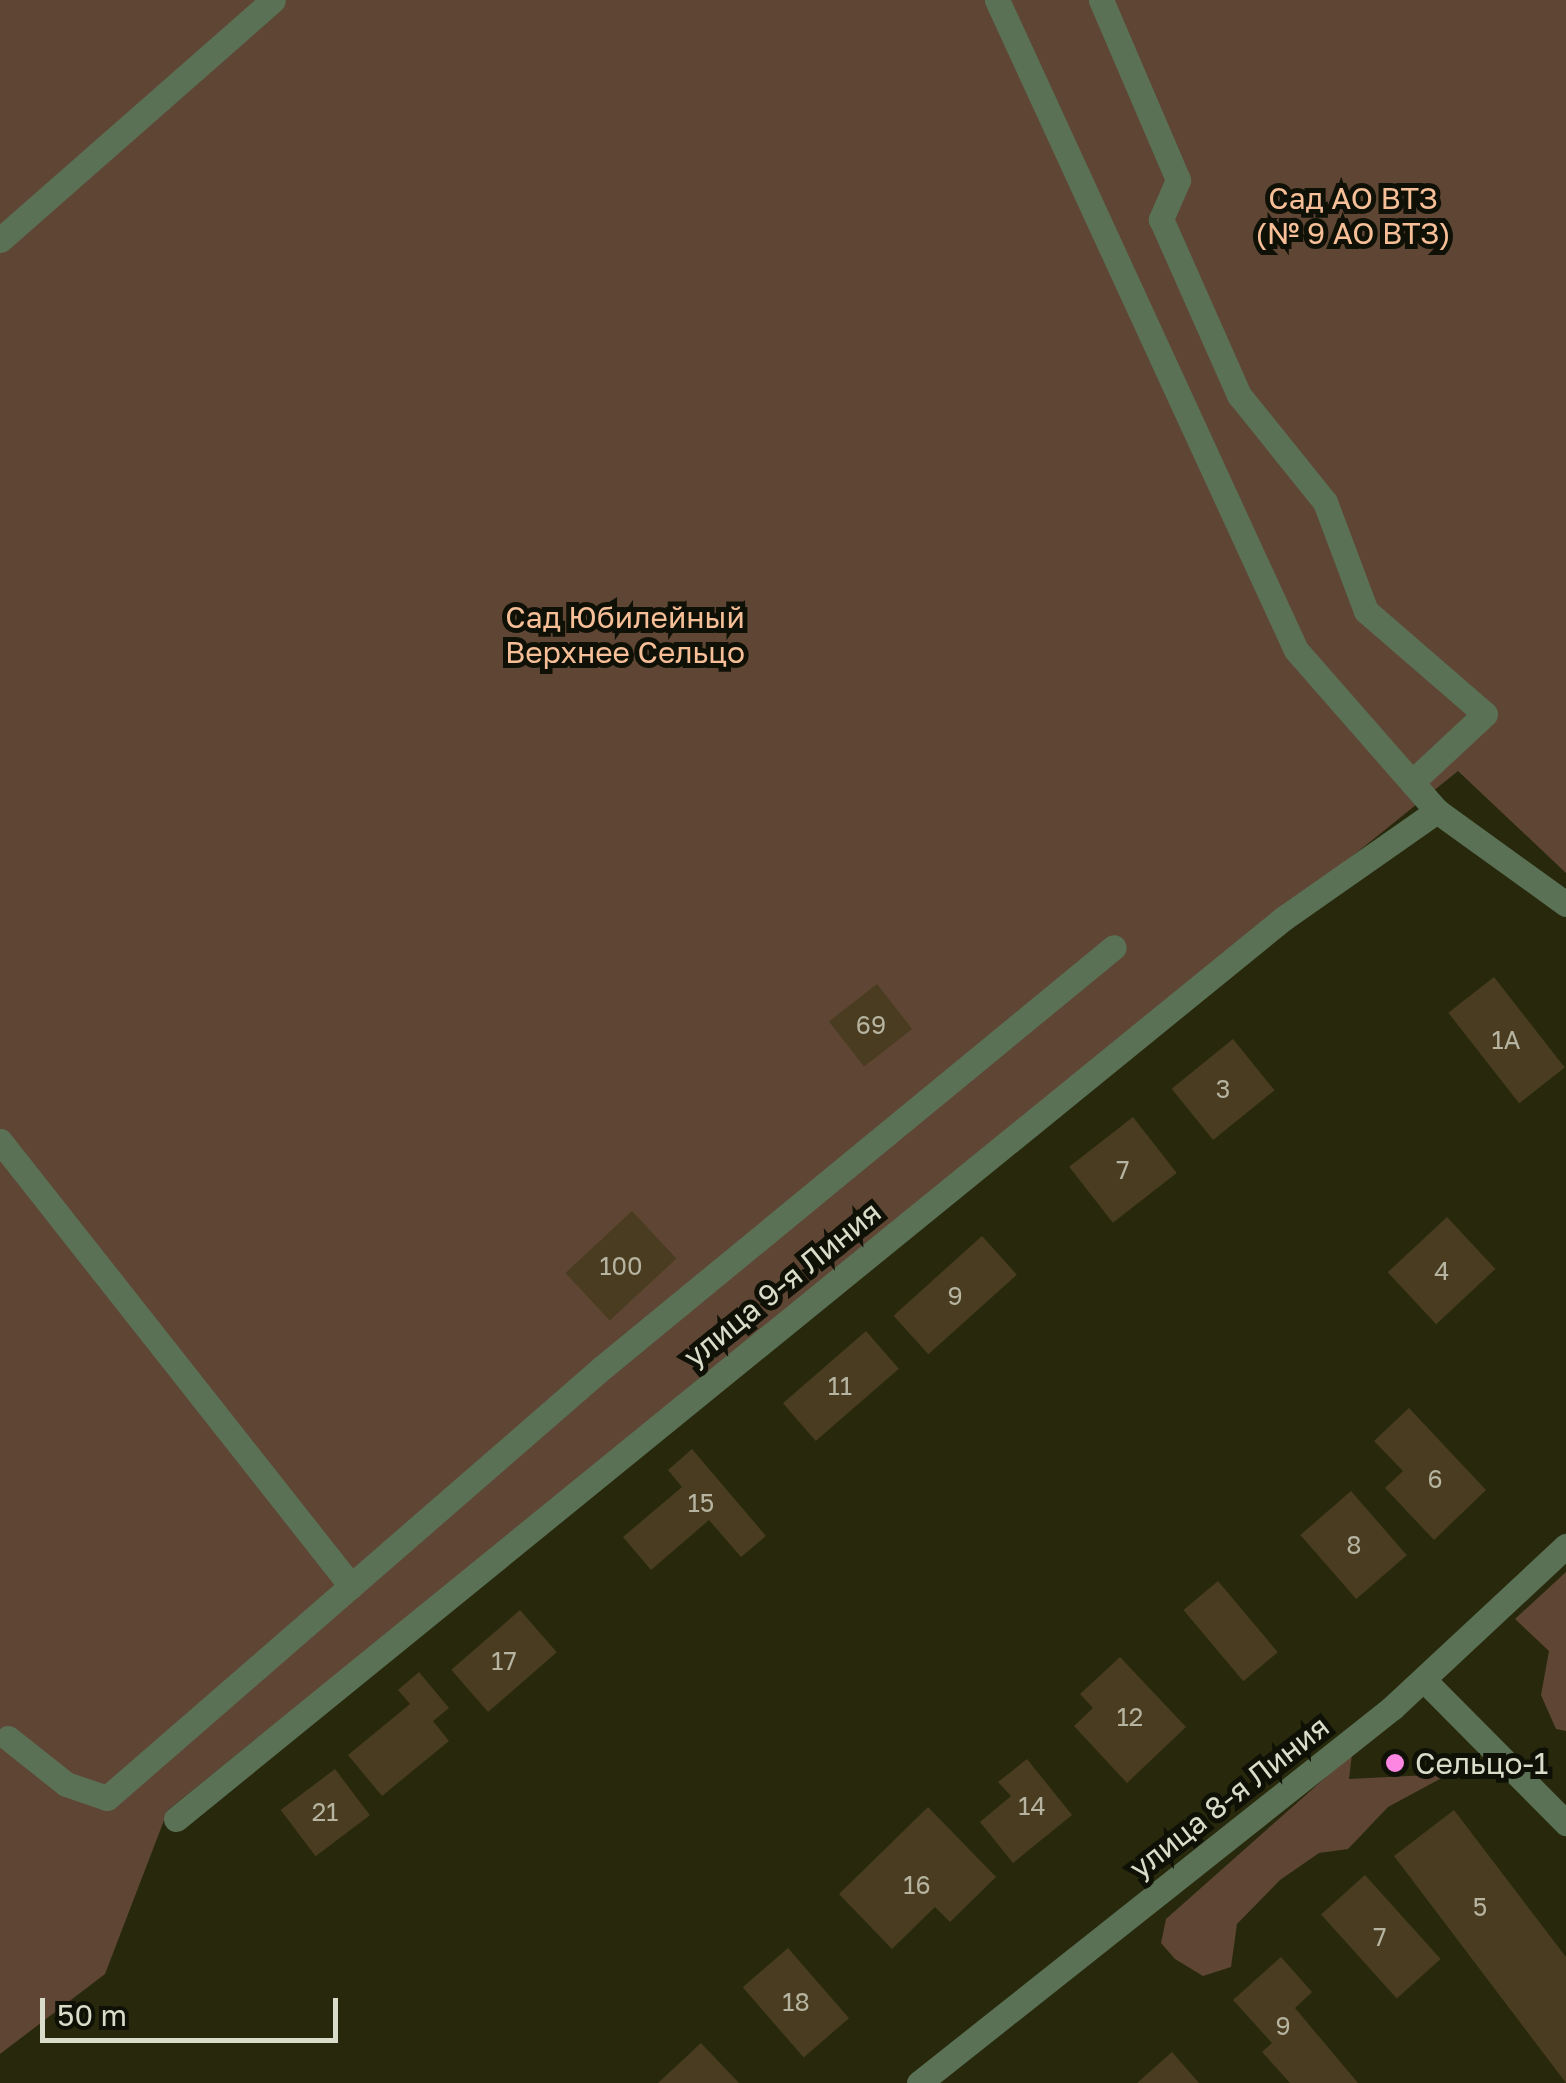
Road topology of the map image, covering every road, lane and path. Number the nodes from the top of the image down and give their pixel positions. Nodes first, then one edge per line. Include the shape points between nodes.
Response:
1 (273, 0) edge
2 (997, 0) edge
3 (1101, 0) edge
4 (0, 240) edge
5 (1412, 782) junction
6 (1438, 811) junction
7 (1566, 904) edge
8 (1114, 946) dead end
9 (0, 1141) edge
10 (1566, 1546) edge
11 (351, 1586) junction
12 (1424, 1680) junction
13 (8, 1738) dead end
14 (176, 1819) dead end
15 (1566, 1823) edge
16 (919, 2083) edge

1 - 4 street
2 - 5 street via 1296,650
3 - 5 street via 1178,180 1161,219 1239,395 1325,502 1366,611 1485,714
5 - 6 street
6 - 7 street
6 - 14 street, улица 9-я Линия via 1284,918
8 - 11 street via 603,1367
9 - 11 street
10 - 12 street, улица 8-я Линия
11 - 13 street via 107,1798 66,1784
12 - 15 street
12 - 16 street, улица 8-я Линия

